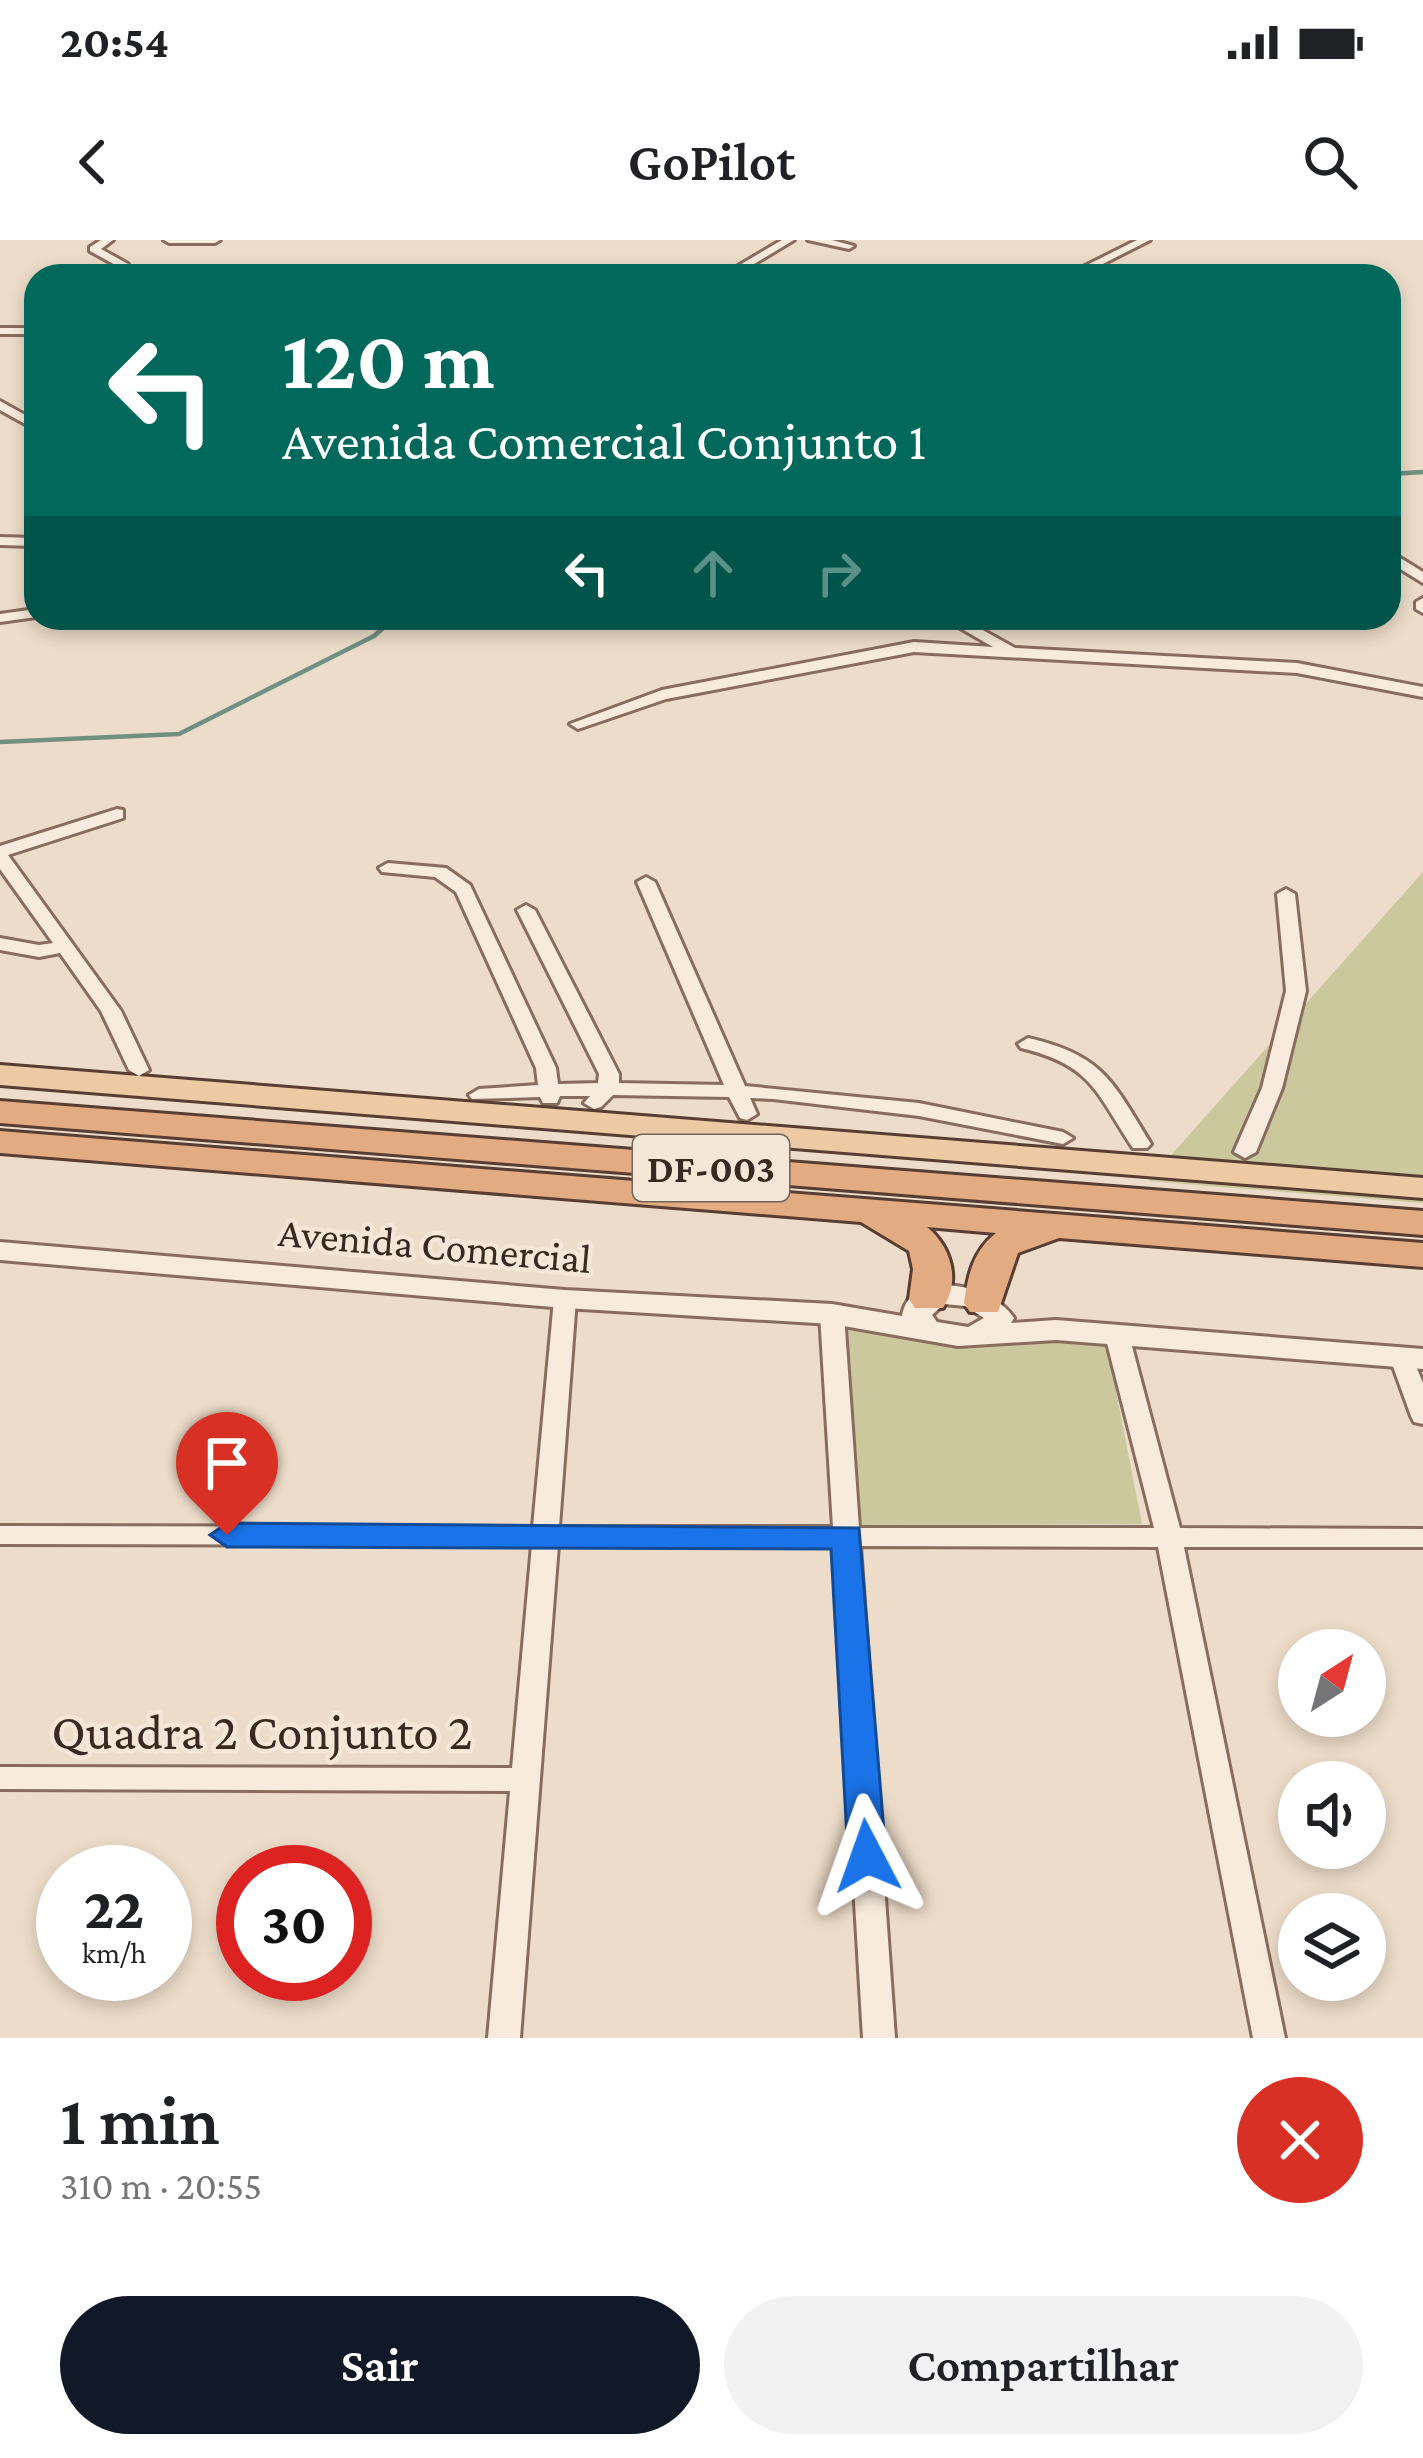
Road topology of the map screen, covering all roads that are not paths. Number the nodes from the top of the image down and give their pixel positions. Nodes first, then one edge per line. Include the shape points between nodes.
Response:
1 (108, 240) edge
2 (169, 240) edge
3 (215, 240) edge
4 (789, 240) edge
5 (813, 240) edge
6 (1145, 240) edge
7 (849, 246) dead end
8 (120, 264) edge
9 (747, 264) edge
10 (1095, 264) edge
11 (978, 630) edge
12 (1008, 650) junction
13 (1423, 692) edge
14 (578, 724) dead end
15 (117, 814) dead end
16 (0, 854) edge
17 (388, 868) dead end
18 (646, 882) dead end
19 (1286, 894) dead end
20 (526, 910) dead end
21 (0, 944) edge
22 (65, 947) junction
23 (1028, 1044) dead end
24 (0, 1058) edge
25 (139, 1070) junction
26 (0, 1075) edge
27 (549, 1095) junction
28 (601, 1096) junction
29 (744, 1102) junction
30 (0, 1112) edge
31 (0, 1142) edge
32 (1140, 1144) junction
33 (1245, 1152) junction
34 (1423, 1165) edge
35 (1423, 1188) edge
36 (811, 1206) junction
37 (1423, 1223) edge
38 (1078, 1227) junction
39 (0, 1251) edge
40 (1423, 1255) edge
41 (565, 1299) junction
42 (925, 1312) junction
43 (832, 1314) junction
44 (988, 1315) junction
45 (1117, 1335) junction
46 (1413, 1359) edge
47 (1423, 1416) edge
48 (0, 1535) edge
49 (545, 1536) junction
50 (847, 1537) junction
51 (1169, 1538) junction
52 (1423, 1538) edge
53 (0, 1778) edge
54 (524, 1780) junction
55 (504, 2038) edge
56 (879, 2038) edge
57 (1269, 2038) edge

1 - 8 street via 94,249
2 - 3 street
4 - 9 street
5 - 7 street
6 - 10 street
11 - 12 street
12 - 13 street via 1298,668
12 - 14 street via 893,650 662,695
15 - 16 street
16 - 22 street
17 - 27 street via 440,872 464,889 546,1068
18 - 29 street
19 - 33 street via 1296,991 1272,1088
20 - 28 street via 609,1074
21 - 22 street
22 - 25 street via 125,1034
23 - 32 street via 1090,1066
24 - 25 main road
25 - 27 main road
26 - 35 main road
27 - 28 main road
28 - 29 main road
29 - 32 main road
30 - 37 highway, DF-003
31 - 36 highway, DF-003
32 - 33 main road
33 - 34 main road
36 - 38 highway, DF-003
36 - 42 highway via 921,1236 936,1272
38 - 40 highway, DF-003
38 - 44 highway via 1025,1233 997,1250 986,1267
39 - 41 street, Avenida Comercial
41 - 43 street, Avenida Comercial
41 - 49 street
42 - 43 street, Avenida Comercial
42 - 44 street, Avenida Comercial via 953,1294
43 - 50 street
44 - 45 street
45 - 46 street
45 - 51 street
46 - 47 street
48 - 49 street
49 - 50 street
49 - 54 street
50 - 51 street
50 - 56 street
51 - 52 street
51 - 57 street
53 - 54 street, Quadra 2 Conjunto 2
54 - 55 street

